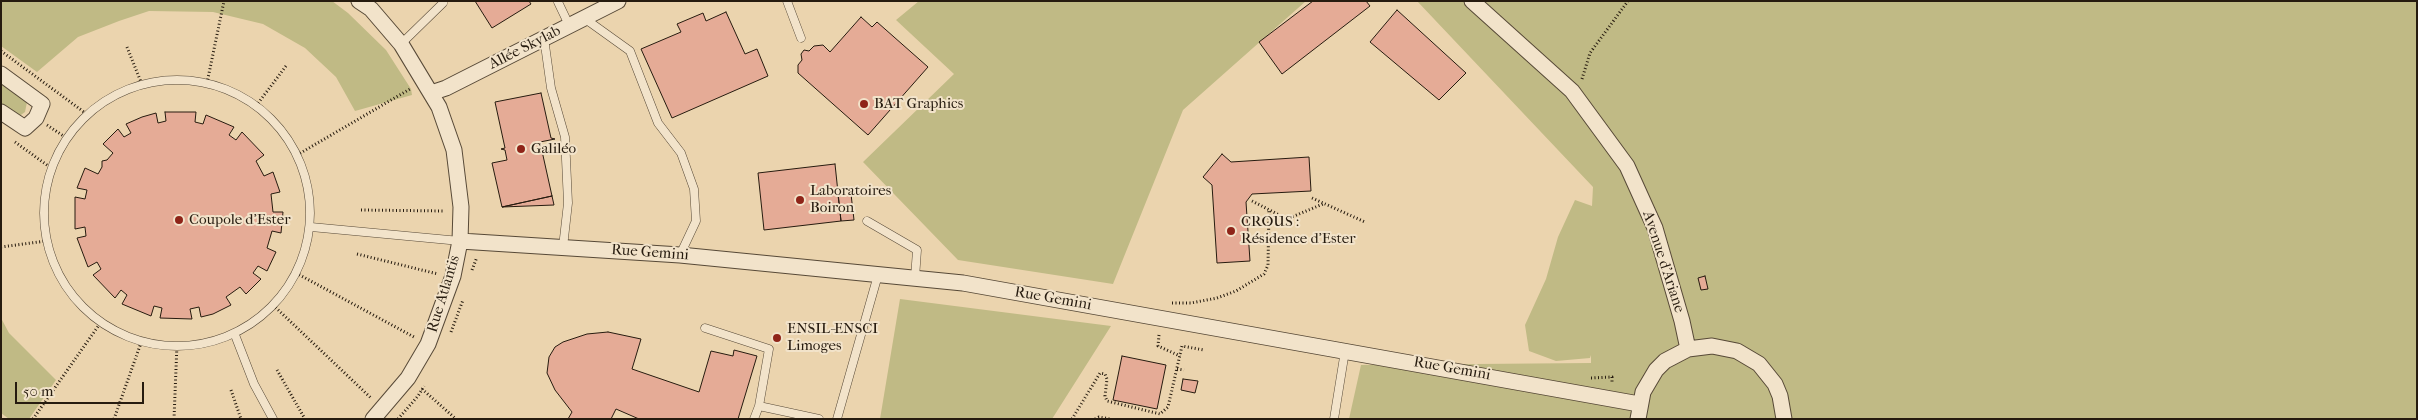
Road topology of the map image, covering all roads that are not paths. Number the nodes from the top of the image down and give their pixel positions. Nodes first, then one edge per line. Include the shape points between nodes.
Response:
1 (359, 1) edge
2 (617, 1) edge
3 (787, 1) edge
4 (1472, 1) edge
5 (558, 2) edge
6 (442, 3) dead end
7 (584, 18) junction
8 (569, 25) junction
9 (544, 38) junction
10 (801, 38) dead end
11 (401, 44) junction
12 (1, 74) edge
13 (431, 93) junction
14 (1, 112) edge
15 (868, 221) dead end
16 (311, 227) junction
17 (460, 241) junction
18 (563, 247) junction
19 (680, 255) junction
20 (878, 274) junction
21 (915, 278) junction
22 (705, 328) dead end
23 (235, 335) junction
24 (1688, 349) junction
25 (1345, 351) junction
26 (759, 406) junction
27 (1639, 411) edge
28 (378, 414) edge
29 (273, 419) edge
30 (754, 419) edge
31 (819, 419) edge
32 (838, 419) edge
33 (1334, 419) edge
34 (1784, 419) edge

1 - 11 street, Rue Atlantis via 371,9
2 - 7 street, Allée Skylab
3 - 10 lane
4 - 24 street, Avenue d'Ariane via 1572,91 1627,166 1651,220
5 - 8 lane
6 - 11 lane
7 - 8 street, Allée Skylab
7 - 19 lane via 630,51 658,123 681,153 694,189 696,221
8 - 9 street, Allée Skylab
9 - 13 street, Allée Skylab
9 - 18 lane via 551,88 565,137 568,203
11 - 13 street, Rue Atlantis
12 - 14 street via 42,104 36,118 24,128
13 - 17 street, Rue Atlantis via 454,150 461,207
15 - 21 lane via 917,250
16 - 17 lane
16 - 23 lane via 296,273 273,305
16 - 23 lane via 308,186 297,155 275,122 248,100 207,83 171,81 108,98 68,139 51,168 42,208 46,241 66,290 99,325 142,340 192,345
17 - 18 street, Rue Gemini
17 - 28 street, Rue Atlantis via 453,276 428,344 408,378
18 - 19 street, Rue Gemini
19 - 20 street, Rue Gemini
20 - 21 street, Rue Gemini
20 - 32 lane
21 - 25 street, Rue Gemini via 973,284
22 - 26 lane via 769,349
23 - 29 lane via 254,384
24 - 27 street via 1665,361 1648,380
24 - 34 street via 1725,347 1749,356 1775,384
25 - 27 street, Rue Gemini
25 - 33 lane
26 - 30 lane
26 - 31 lane

